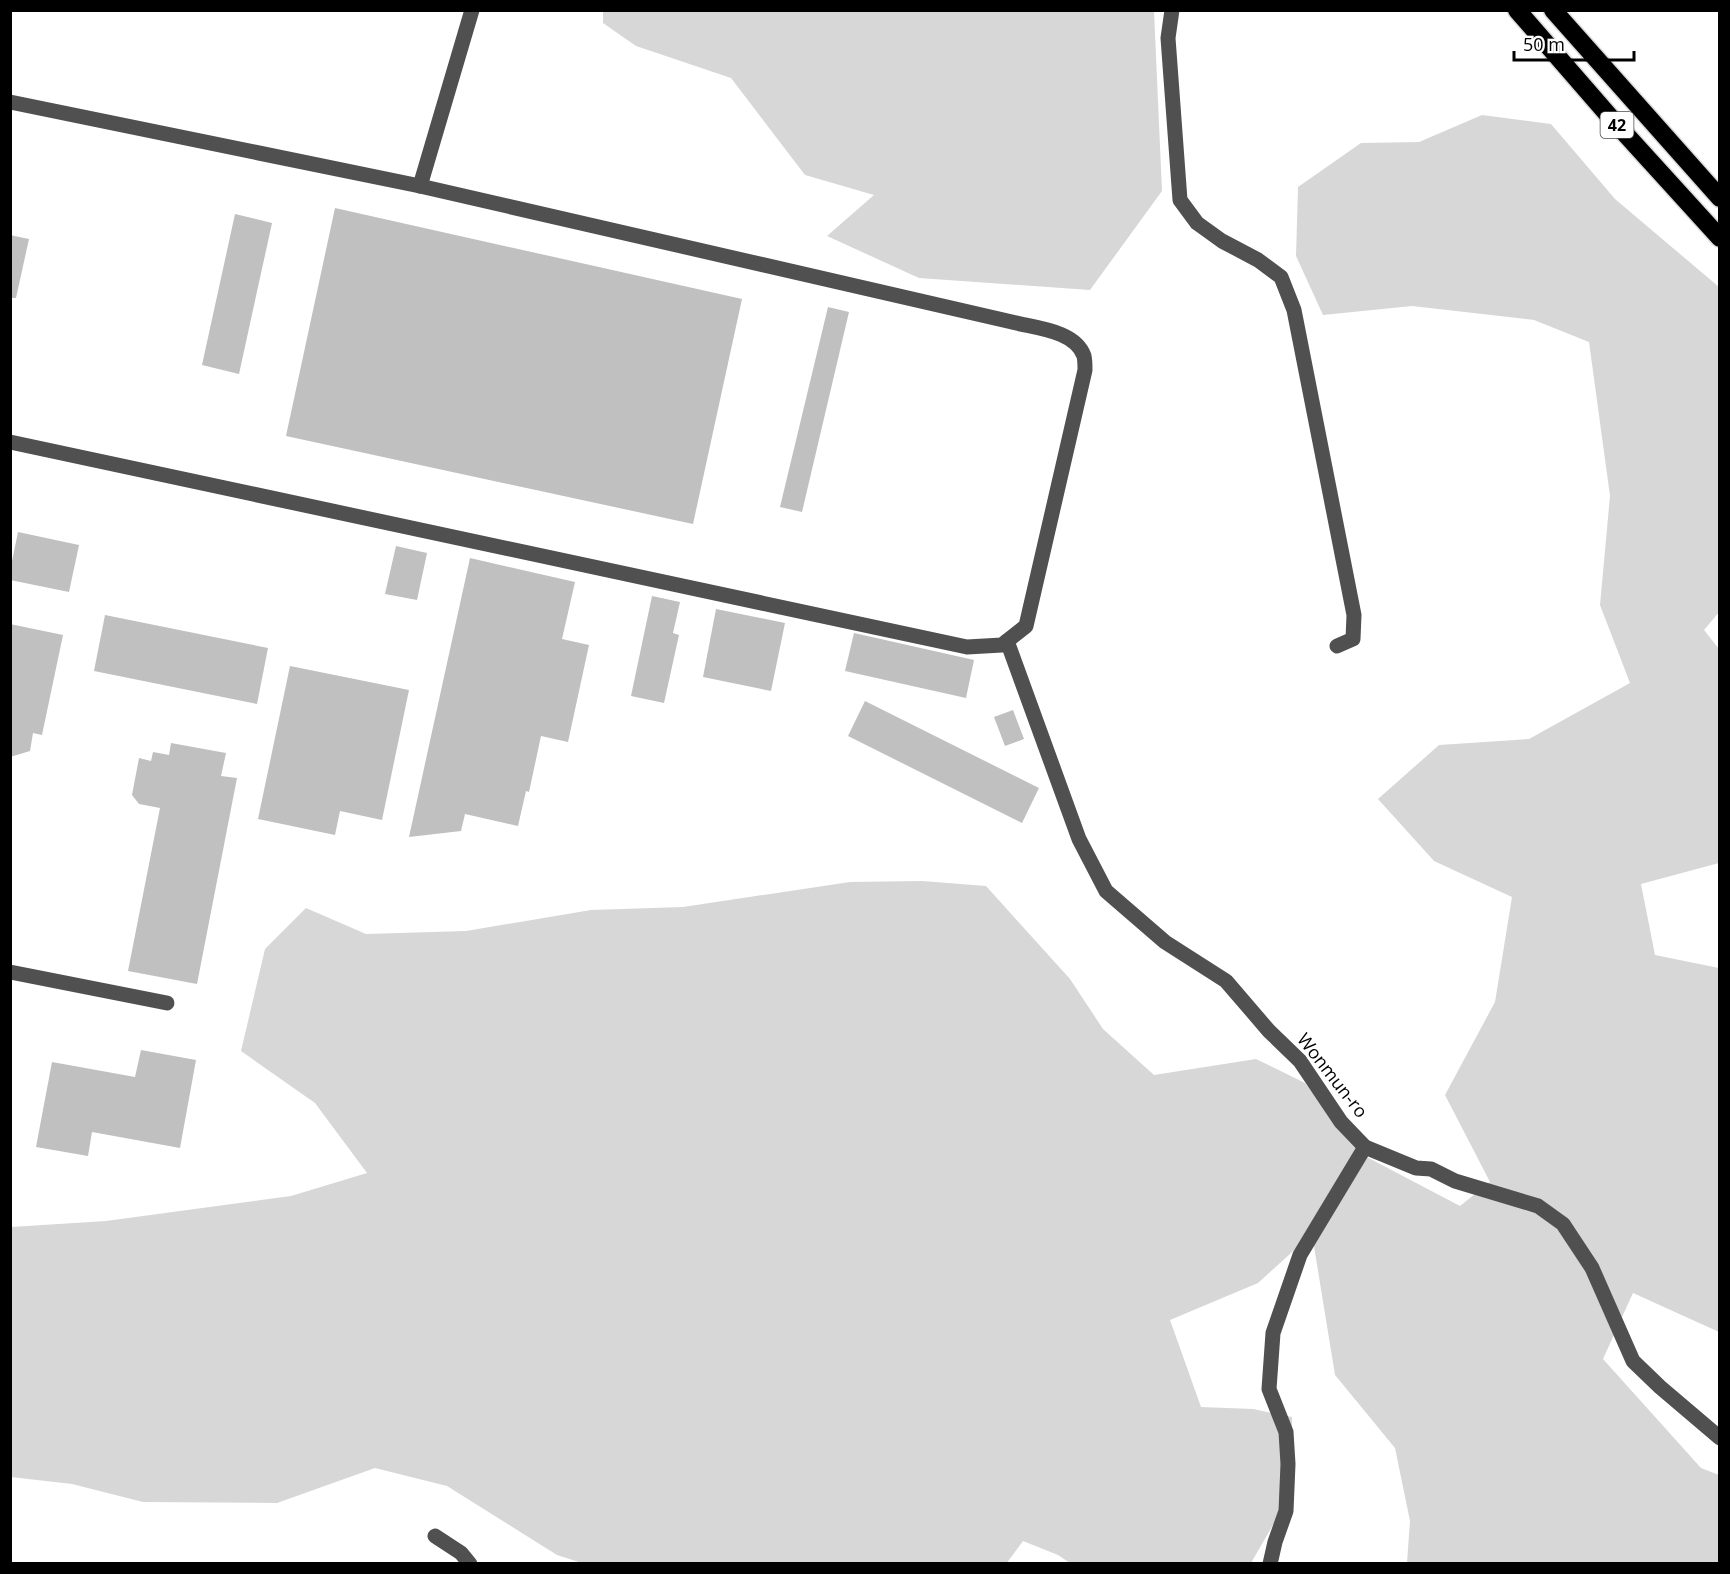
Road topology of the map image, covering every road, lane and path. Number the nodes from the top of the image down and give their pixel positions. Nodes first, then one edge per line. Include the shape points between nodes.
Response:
1 (472, 10) edge
2 (1172, 10) edge
3 (1518, 10) edge
4 (1553, 10) edge
5 (10, 102) edge
6 (420, 186) junction
7 (1719, 198) edge
8 (1719, 238) edge
9 (10, 442) edge
10 (1007, 641) junction
11 (1337, 646) dead end
12 (10, 972) edge
13 (167, 1003) dead end
14 (1365, 1147) junction
15 (1719, 1438) edge
16 (435, 1536) dead end
17 (1275, 1542) junction
18 (470, 1563) edge
19 (1270, 1563) edge
20 (1277, 1563) edge

1 - 6 street
2 - 11 street via 1168,38 1180,200 1197,223 1281,277 1294,310 1354,615 1353,639
3 - 8 highway, 42
4 - 7 highway, 42
5 - 6 street
6 - 10 street via 1066,336 1084,356 1082,389 1026,626
9 - 10 street via 968,647 1002,645
10 - 14 street, Wonmun-ro via 1079,839 1106,891 1166,942 1226,981 1300,1061 1341,1122
12 - 13 street
14 - 15 street, Wonmun-ro via 1416,1168 1431,1169 1538,1206 1563,1224 1592,1268 1633,1361
14 - 17 street via 1300,1254 1273,1333 1269,1389 1286,1432 1288,1464 1286,1511
16 - 18 street
17 - 19 street
17 - 20 street

